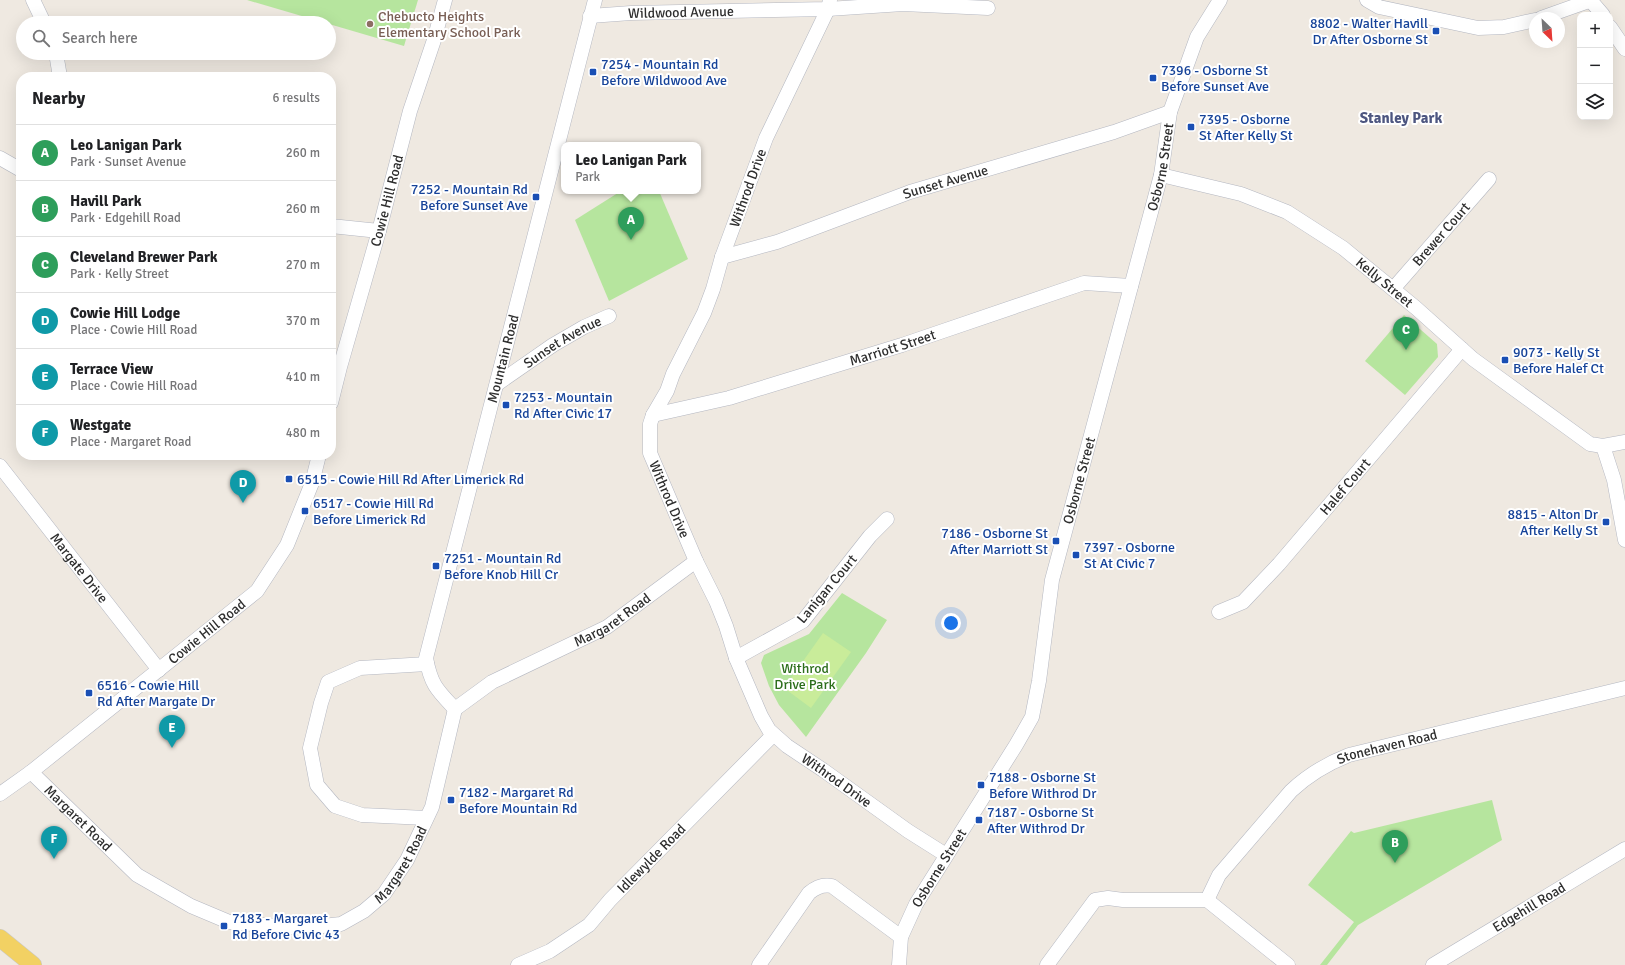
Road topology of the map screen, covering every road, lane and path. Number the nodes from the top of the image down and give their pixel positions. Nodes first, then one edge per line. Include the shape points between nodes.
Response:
1 (32, 0) edge
2 (445, 0) edge
3 (595, 0) edge
4 (1220, 0) edge
5 (1367, 0) edge
6 (1591, 0) edge
7 (829, 5) edge
8 (988, 8) dead end
9 (1558, 12) edge
10 (1601, 12) edge
11 (40, 16) edge
12 (590, 16) junction
13 (1529, 21) edge
14 (1613, 31) edge
15 (1625, 49) edge
16 (57, 60) edge
17 (59, 72) edge
18 (1170, 112) junction
19 (0, 158) edge
20 (16, 167) edge
21 (1161, 175) junction
22 (1489, 179) dead end
23 (336, 227) edge
24 (378, 232) junction
25 (722, 257) junction
26 (1131, 286) junction
27 (1393, 289) junction
28 (609, 316) dead end
29 (1462, 350) junction
30 (336, 363) edge
31 (497, 384) junction
32 (653, 415) junction
33 (1625, 442) edge
34 (1604, 446) junction
35 (318, 460) edge
36 (0, 466) edge
37 (887, 519) dead end
38 (1625, 540) edge
39 (696, 561) junction
40 (1219, 612) dead end
41 (736, 658) junction
42 (427, 664) junction
43 (159, 670) junction
44 (1625, 688) edge
45 (455, 710) junction
46 (773, 735) junction
47 (31, 772) junction
48 (0, 794) edge
49 (426, 818) junction
50 (1625, 849) edge
51 (946, 855) junction
52 (1207, 900) junction
53 (901, 937) junction
54 (0, 938) edge
55 (33, 965) edge
56 (518, 965) edge
57 (759, 965) edge
58 (898, 965) edge
59 (1047, 965) edge
60 (1288, 965) edge
61 (1433, 965) edge

1 - 11 street
2 - 24 street, Cowie Hill Road via 410,111
3 - 12 street, Mountain Road
4 - 18 street, Osborne Street via 1197,37
5 - 13 street via 1379,7 1478,28 1504,27
6 - 9 street
6 - 10 street
7 - 8 street, Wildwood Avenue via 903,4
7 - 12 street, Wildwood Avenue
7 - 25 street, Withrod Drive via 766,138
12 - 31 street, Mountain Road
14 - 15 street
16 - 17 street
18 - 21 street, Osborne Street
18 - 25 street, Sunset Avenue via 1114,132 910,192 777,242
19 - 20 street
21 - 26 street, Osborne Street
21 - 27 street, Kelly Street via 1241,194 1287,212 1343,248
22 - 27 street, Brewer Court
23 - 24 street
24 - 30 street, Cowie Hill Road
25 - 32 street, Withrod Drive via 704,314
26 - 32 street, Marriott Street via 1084,283 902,346 729,398
26 - 51 street, Osborne Street via 1052,580 1032,717
27 - 29 street, Kelly Street
28 - 31 street, Sunset Avenue via 553,345
29 - 34 street, Kelly Street via 1590,444
29 - 40 street, Halef Court via 1279,564 1243,602
31 - 42 street, Mountain Road via 426,658
32 - 39 street, Withrod Drive via 650,424 650,453
33 - 34 street
34 - 38 street via 1614,480
35 - 43 street, Cowie Hill Road via 312,482 287,545 257,591
36 - 43 street, Margate Drive
37 - 41 street, Lanigan Court via 870,536 803,621
39 - 41 street, Withrod Drive via 716,601
39 - 45 street, Margaret Road via 607,627 492,682
41 - 46 street, Withrod Drive via 761,716
42 - 45 street, Mountain Road via 436,690
42 - 49 street via 360,668 328,682 310,748 317,785 334,806 362,816
43 - 47 street, Cowie Hill Road
44 - 52 street, Stonehaven Road via 1350,755 1327,764 1291,791 1219,875
45 - 49 street, Margaret Road via 432,807
46 - 51 street, Withrod Drive
46 - 56 street, Idlewylde Road via 610,900 589,925 550,951
47 - 48 street, Cowie Hill Road
47 - 49 street, Margaret Road via 137,875 191,906 229,922 304,928 341,924 364,911 384,894 407,860
50 - 61 street, Edgehill Road
51 - 53 street, Osborne Street via 916,904
52 - 59 street via 1095,900
52 - 60 street
53 - 57 street via 832,886 824,885 809,893
53 - 58 street, Osborne Street
54 - 55 main road

